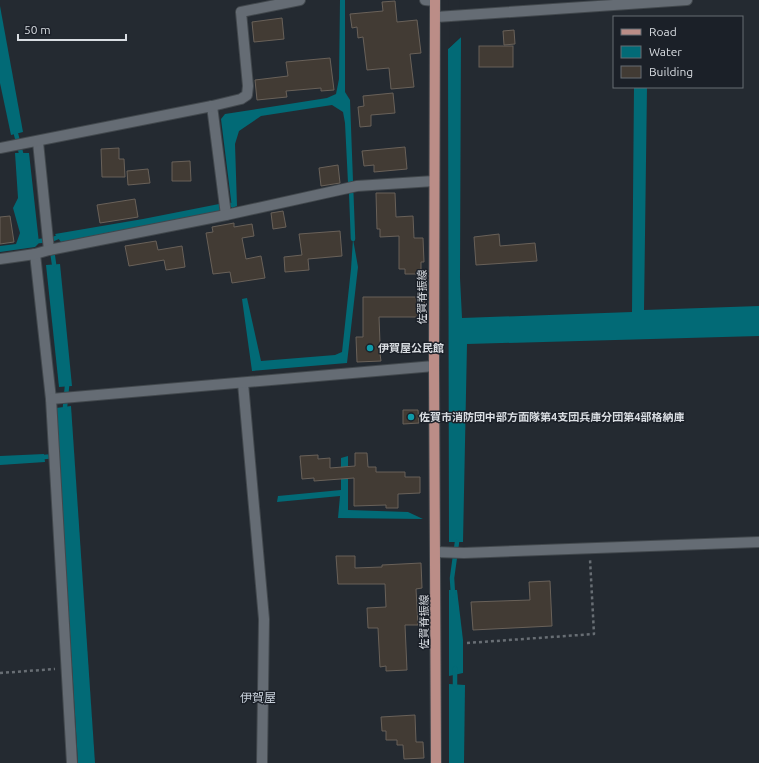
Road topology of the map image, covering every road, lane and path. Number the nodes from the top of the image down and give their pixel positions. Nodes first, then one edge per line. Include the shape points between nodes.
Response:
1 (300, 0) edge
2 (432, 0) edge
3 (687, 0) edge
4 (436, 17) junction
5 (212, 106) junction
6 (38, 142) junction
7 (5, 147) edge
8 (434, 181) junction
9 (226, 215) junction
10 (49, 250) junction
11 (35, 254) junction
12 (0, 259) edge
13 (434, 366) junction
14 (243, 382) junction
15 (55, 398) junction
16 (759, 542) edge
17 (590, 548) junction
18 (440, 552) junction
19 (467, 643) dead end
20 (66, 668) junction
21 (0, 673) edge
22 (72, 763) edge
23 (262, 763) edge
24 (436, 763) edge

1 - 5 street via 241,12 247,95 241,99
2 - 4 main road, 佐賀脊振線
3 - 4 street
4 - 8 main road, 佐賀脊振線
5 - 6 street
5 - 9 street
6 - 7 street
6 - 10 street
8 - 9 street via 357,186
8 - 13 main road, 佐賀脊振線
9 - 10 street
10 - 11 street
11 - 12 street
11 - 15 street
13 - 14 street
13 - 18 main road, 佐賀脊振線
14 - 15 street
14 - 23 street via 264,619
15 - 20 street via 54,450
16 - 17 street
17 - 18 street
17 - 19 path via 594,634
18 - 24 main road, 佐賀脊振線
20 - 21 path
20 - 22 street

